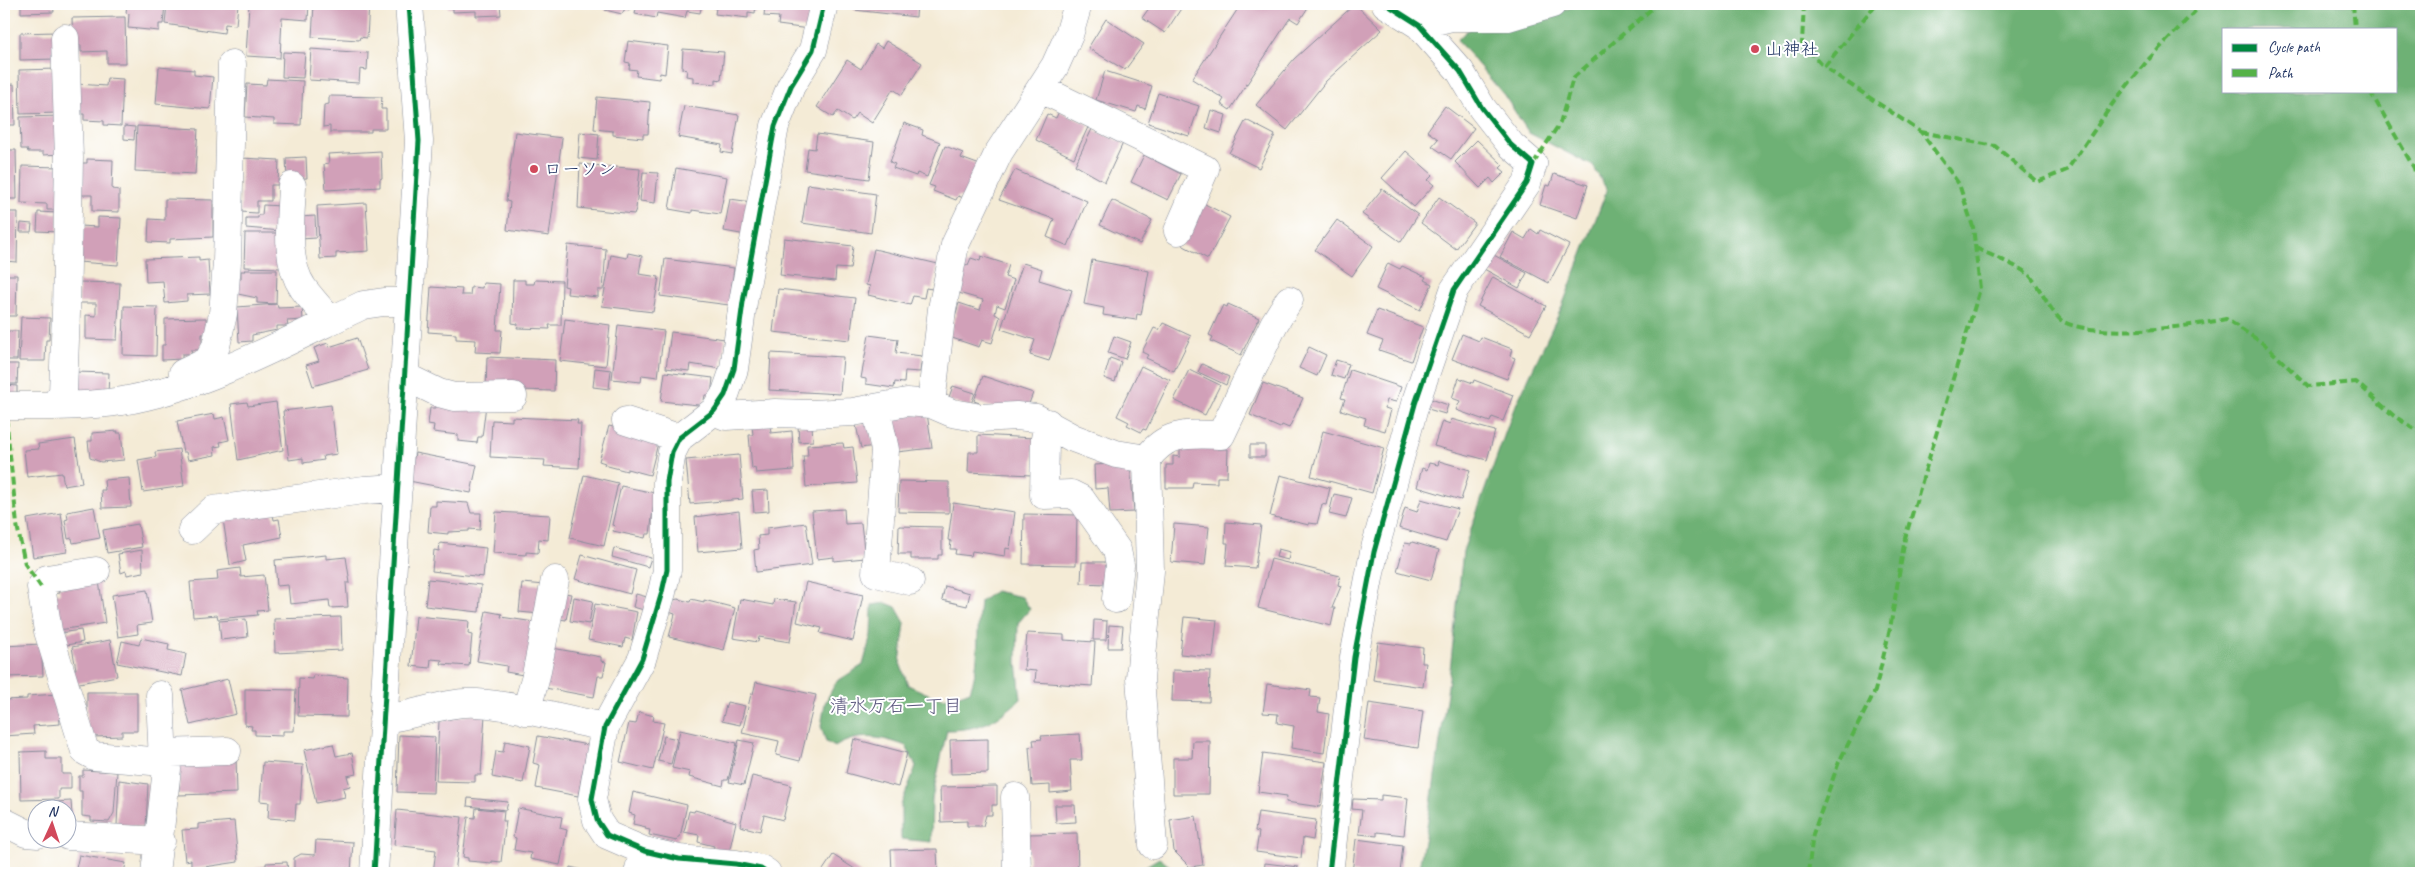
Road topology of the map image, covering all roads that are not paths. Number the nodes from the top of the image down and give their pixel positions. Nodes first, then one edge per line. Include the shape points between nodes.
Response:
1 (409, 4) edge
2 (824, 4) edge
3 (1078, 4) edge
4 (1386, 4) edge
5 (1552, 4) edge
6 (1419, 25) junction
7 (65, 38) dead end
8 (232, 64) dead end
9 (1041, 89) junction
10 (292, 186) dead end
11 (1178, 231) dead end
12 (1289, 300) dead end
13 (409, 302) junction
14 (330, 320) junction
15 (404, 376) junction
16 (159, 392) junction
17 (514, 396) dead end
18 (931, 404) junction
19 (54, 405) junction
20 (4, 406) edge
21 (876, 408) junction
22 (714, 411) junction
23 (626, 421) dead end
24 (1048, 423) junction
25 (679, 438) junction
26 (1147, 460) junction
27 (398, 488) junction
28 (192, 530) dead end
29 (96, 571) dead end
30 (554, 580) dead end
31 (910, 581) dead end
32 (1116, 599) dead end
33 (160, 695) dead end
34 (526, 711) junction
35 (383, 719) junction
36 (605, 727) junction
37 (227, 750) dead end
38 (163, 757) junction
39 (1015, 797) dead end
40 (4, 822) edge
41 (28, 833) edge
42 (78, 837) edge
43 (161, 841) junction
44 (1153, 845) dead end
45 (641, 862) edge
46 (156, 873) edge
47 (374, 873) edge
48 (767, 873) edge
49 (1017, 873) edge
50 (1329, 873) edge

1 - 13 street via 419,141
2 - 22 street via 813,50 791,86 775,126 734,369 725,395
3 - 9 street via 1069,34
4 - 6 street
5 - 6 street via 1508,17 1452,18
6 - 50 street via 1460,71 1482,108 1511,145 1533,164 1527,183 1454,290 1412,413 1374,552 1354,657
7 - 19 street via 69,158 66,312 63,392
8 - 16 street via 228,262 220,330 208,361 161,383
9 - 11 street via 1205,169
9 - 18 street via 999,152 955,245 942,309
10 - 14 street via 290,243 293,264 302,287
12 - 26 street via 1220,435 1195,434 1168,439 1157,445
13 - 14 street via 363,305
13 - 15 street
14 - 16 street via 203,379
15 - 17 street via 454,398
15 - 27 street
16 - 19 street via 121,401
18 - 21 street via 907,402
18 - 24 street via 952,414 981,418 1016,416
19 - 20 street
21 - 22 street via 853,412 726,416
21 - 31 street via 885,450 876,573
22 - 25 street
23 - 25 street
24 - 26 street via 1090,445
24 - 32 street via 1044,495 1071,494 1081,499 1117,550 1120,565
25 - 36 street via 672,452 667,482 667,570 662,592 642,659
26 - 44 street via 1150,571 1140,678
27 - 28 street via 212,510
27 - 35 street
29 - 38 street via 47,579 41,587 48,631 85,751 94,756
30 - 34 street
33 - 38 street
34 - 35 street via 476,703 448,705 406,717
34 - 36 street
35 - 47 street
36 - 45 street via 592,800 597,820 607,835
37 - 38 street
38 - 43 street via 167,769
39 - 49 street
40 - 41 street
42 - 43 street
43 - 46 street
45 - 48 street via 679,859 736,864

